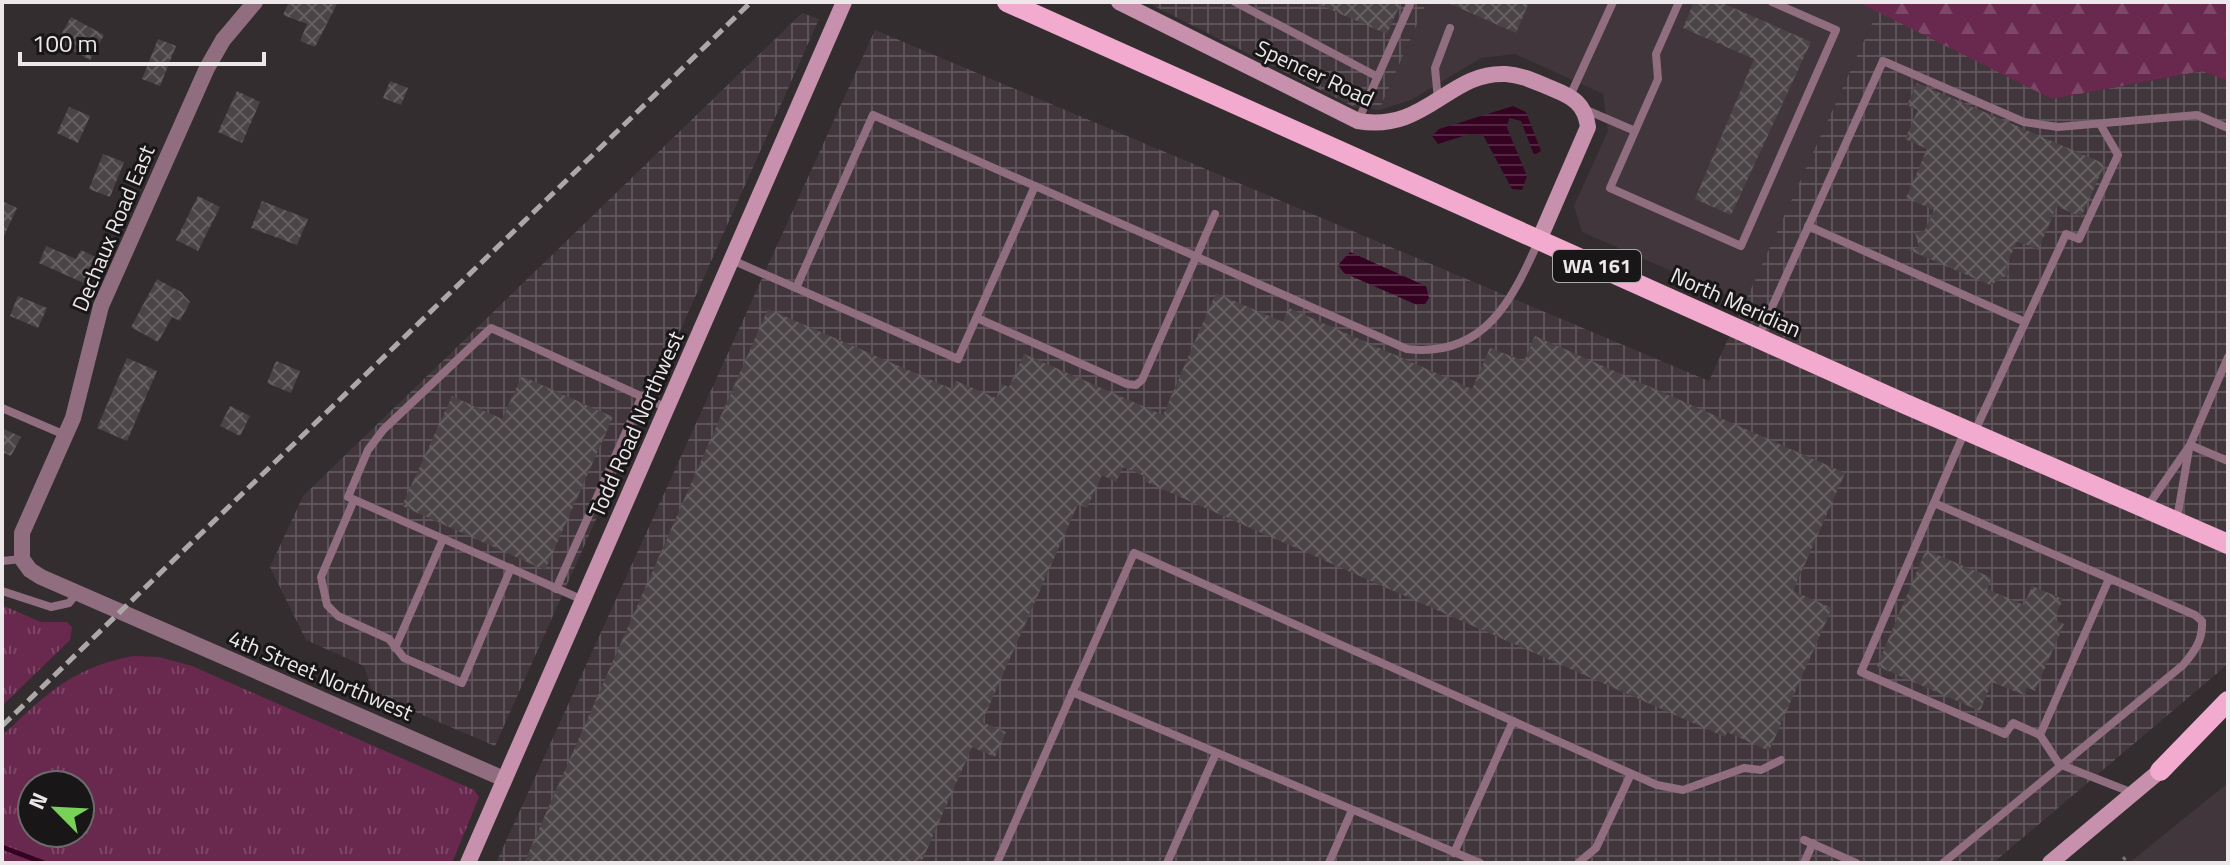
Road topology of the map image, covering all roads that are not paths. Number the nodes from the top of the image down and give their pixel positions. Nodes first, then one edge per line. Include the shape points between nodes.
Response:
1 (255, 2) edge
2 (844, 2) edge
3 (1007, 2) edge
4 (1119, 2) edge
5 (1235, 2) edge
6 (1411, 2) edge
7 (1613, 2) edge
8 (1679, 2) edge
9 (1772, 2) edge
10 (1450, 28) dead end
11 (1378, 77) junction
12 (1570, 96) junction
13 (1438, 101) junction
14 (1584, 109) junction
15 (1358, 121) junction
16 (2100, 124) junction
17 (2228, 128) edge
18 (1635, 131) junction
19 (1035, 186) junction
20 (1215, 214) dead end
21 (1808, 226) junction
22 (1539, 240) junction
23 (1196, 257) junction
24 (731, 259) junction
25 (796, 288) junction
26 (977, 318) junction
27 (2025, 322) junction
28 (1758, 338) junction
29 (2228, 357) edge
30 (642, 396) junction
31 (2, 408) edge
32 (667, 408) junction
33 (1970, 432) junction
34 (65, 435) junction
35 (2190, 445) junction
36 (2228, 461) edge
37 (354, 500) junction
38 (1934, 503) junction
39 (2147, 508) junction
40 (2183, 524) junction
41 (443, 539) junction
42 (2228, 544) edge
43 (2228, 558) edge
44 (22, 559) junction
45 (2, 561) edge
46 (511, 568) junction
47 (2109, 579) junction
48 (556, 589) junction
49 (2, 591) edge
50 (77, 593) junction
51 (583, 600) junction
52 (395, 648) junction
53 (1072, 692) junction
54 (2228, 701) edge
55 (2228, 713) edge
56 (2228, 720) edge
57 (1513, 721) junction
58 (2040, 735) junction
59 (2201, 736) junction
60 (1216, 753) junction
61 (1781, 760) dead end
62 (2059, 764) junction
63 (2160, 771) junction
64 (1631, 774) junction
65 (504, 779) junction
66 (2133, 793) junction
67 (1352, 810) junction
68 (1454, 853) junction
69 (468, 863) edge
70 (997, 863) edge
71 (1167, 863) edge
72 (1329, 863) edge
73 (1480, 863) edge
74 (1578, 863) edge
75 (1804, 863) edge
76 (1856, 863) edge
77 (1943, 863) edge
78 (2050, 863) edge

1 - 34 street, Dechaux Road East via 207,68 101,306
2 - 24 street, Todd Road Northwest
3 - 22 main road, North Meridian / WA 161
4 - 15 street, Spencer Road
5 - 11 lane
6 - 11 lane
7 - 12 lane
8 - 18 lane via 1656,54 1658,79
9 - 18 lane via 1836,30 1741,246 1610,188
10 - 13 lane via 1435,68
11 - 15 lane
12 - 13 street, Spencer Road via 1521,76 1497,74 1477,78
12 - 14 street, Spencer Road
13 - 15 street, Spencer Road via 1391,124
14 - 18 lane
14 - 22 street via 1588,127 1582,146
16 - 17 lane via 2197,115
16 - 21 lane via 2058,127 2024,122 1883,61
16 - 27 lane via 2118,155 2079,239 2066,234
19 - 23 lane
19 - 25 lane via 873,115
19 - 26 lane
20 - 23 lane
21 - 27 lane
21 - 28 lane
22 - 23 lane via 1516,292 1492,323 1447,347 1422,350 1398,346
22 - 28 main road, North Meridian / WA 161
23 - 26 lane via 1136,385
24 - 25 lane
24 - 32 street, Todd Road Northwest
25 - 26 lane via 958,359
27 - 33 lane
28 - 33 main road, North Meridian / WA 161
29 - 35 lane
30 - 32 lane
30 - 37 lane via 491,328 375,439 348,497
30 - 48 lane
31 - 34 lane
32 - 51 street, Todd Road Northwest
33 - 38 lane
33 - 39 main road, North Meridian / WA 161
34 - 44 street, Dechaux Road East via 22,533
35 - 36 lane
35 - 39 lane
35 - 40 lane
37 - 41 lane
37 - 52 lane via 321,577 323,596 332,612 389,639
38 - 47 lane
38 - 58 lane via 1861,672 2005,734 2013,723
39 - 40 main road, North Meridian / WA 161
40 - 42 main road, North Meridian / WA 161
40 - 43 main road
41 - 46 lane
41 - 52 lane
44 - 45 lane
44 - 50 street via 34,573
46 - 48 lane
46 - 52 lane via 462,683 404,658
47 - 58 lane
47 - 62 lane via 2195,615 2203,632 2183,665
48 - 51 lane
49 - 50 lane via 51,607 69,603
50 - 65 street, 4th Street Northwest
51 - 65 street, Todd Road Northwest
53 - 57 lane via 1134,553
53 - 60 lane
53 - 70 lane
54 - 63 main road
55 - 59 street
56 - 59 main road
57 - 64 lane
57 - 68 lane
58 - 62 lane
59 - 63 street
60 - 67 lane
60 - 71 lane
61 - 64 lane via 1683,790
62 - 66 lane
62 - 77 lane
63 - 66 street
64 - 74 lane via 1596,848
65 - 69 street, Todd Road Northwest
66 - 78 street
67 - 68 lane
67 - 72 lane
68 - 73 lane
75 - 76 lane via 1808,842

